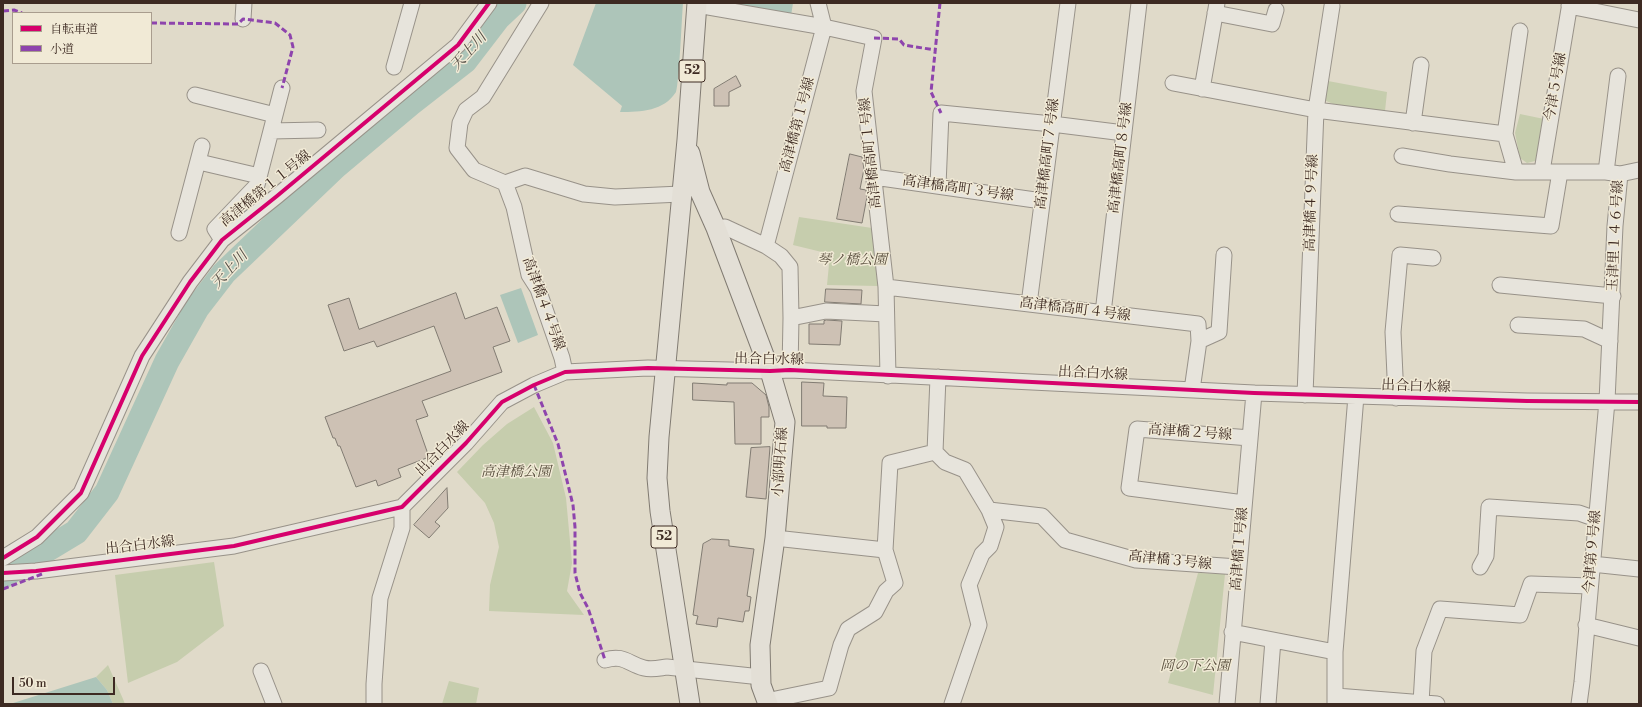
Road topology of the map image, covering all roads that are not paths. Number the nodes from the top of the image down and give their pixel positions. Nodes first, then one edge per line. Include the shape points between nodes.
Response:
1 (244, 3) edge
2 (412, 3) edge
3 (488, 3) edge
4 (541, 3) edge
5 (818, 3) edge
6 (1068, 3) edge
7 (1139, 3) edge
8 (697, 4) edge
9 (1570, 5) edge
10 (1332, 6) dead end
11 (1216, 8) edge
12 (1276, 10) dead end
13 (243, 19) dead end
14 (1639, 20) edge
15 (824, 27) junction
16 (1520, 31) dead end
17 (1421, 65) dead end
18 (394, 67) dead end
19 (1618, 76) dead end
20 (1173, 84) dead end
21 (282, 88) dead end
22 (1202, 89) junction
23 (195, 95) dead end
24 (1316, 110) junction
25 (275, 115) junction
26 (1413, 123) junction
27 (1052, 124) junction
28 (318, 130) dead end
29 (271, 131) junction
30 (1124, 133) junction
31 (1506, 134) junction
32 (687, 140) junction
33 (202, 146) dead end
34 (1402, 156) dead end
35 (199, 162) junction
36 (1639, 170) edge
37 (1542, 171) junction
38 (1516, 172) junction
39 (1560, 172) junction
40 (1613, 173) junction
41 (259, 176) junction
42 (874, 177) junction
43 (505, 183) junction
44 (938, 186) junction
45 (682, 194) junction
46 (1042, 201) junction
47 (1398, 214) dead end
48 (716, 228) junction
49 (179, 233) dead end
50 (222, 240) junction
51 (766, 246) junction
52 (1224, 255) dead end
53 (1433, 258) dead end
54 (1500, 285) dead end
55 (886, 287) junction
56 (1613, 296) junction
57 (1029, 304) junction
58 (1103, 313) junction
59 (886, 314) junction
60 (792, 318) junction
61 (1518, 325) dead end
62 (1610, 340) junction
63 (1199, 341) junction
64 (665, 368) junction
65 (790, 370) junction
66 (770, 371) junction
67 (565, 372) junction
68 (888, 376) junction
69 (938, 377) junction
70 (1192, 390) junction
71 (1254, 394) junction
72 (1305, 395) junction
73 (1356, 396) junction
74 (1396, 398) junction
75 (1607, 401) junction
76 (1639, 402) edge
77 (1250, 438) junction
78 (935, 452) junction
79 (1244, 504) junction
80 (402, 507) junction
81 (989, 510) junction
82 (1596, 520) junction
83 (775, 538) junction
84 (885, 550) junction
85 (3, 558) edge
86 (1592, 564) junction
87 (1238, 567) junction
88 (1480, 567) dead end
89 (1639, 569) edge
90 (3, 573) edge
91 (1590, 586) junction
92 (1586, 626) junction
93 (1232, 632) junction
94 (1639, 638) edge
95 (1273, 640) junction
96 (1335, 652) junction
97 (606, 660) dead end
98 (684, 669) junction
99 (261, 671) dead end
100 (761, 677) junction
101 (1335, 700) edge
102 (767, 702) edge
103 (1421, 703) junction
104 (274, 704) edge
105 (374, 704) edge
106 (690, 704) edge
107 (952, 704) edge
108 (1227, 704) edge
109 (1268, 704) edge
110 (1437, 704) edge
111 (1579, 704) edge

1 - 13 street
2 - 18 street
3 - 50 street, 高津橋第１１号線 via 458,45
4 - 43 street via 483,97 466,110 460,123 457,148 474,170
5 - 15 street, 高津橋第１号線
6 - 27 street, 高津橋高町７号線
7 - 30 street, 高津橋高町８号線
8 - 15 street, 高津橋高町１号線
8 - 32 main road, 小部明石線 / 52
9 - 14 street
9 - 37 street, 今津５号線
10 - 24 street, 高津橋４９号線
11 - 12 street via 1272,24
11 - 22 street
15 - 42 street, 高津橋高町１号線 via 874,38 864,91
15 - 51 street, 高津橋第１号線
16 - 31 street
17 - 26 street
19 - 40 street
20 - 22 street
21 - 25 street
22 - 24 street
23 - 25 street
24 - 26 street
24 - 72 street, 高津橋４９号線
25 - 29 street
26 - 31 street
27 - 30 street
27 - 44 street via 941,113
27 - 46 street, 高津橋高町７号線
28 - 29 street
29 - 41 street
30 - 58 street, 高津橋高町８号線
31 - 38 street
32 - 45 main road, 小部明石線 / 52
32 - 48 main road, 小部明石線 / 52 via 700,192
33 - 35 street
34 - 38 street, 玉津里１４６号線
35 - 41 street
35 - 49 street
36 - 40 street
37 - 38 street, 玉津里１４６号線
37 - 39 street, 玉津里１４６号線
39 - 40 street, 玉津里１４６号線
39 - 47 street via 1551,226
40 - 56 street, 玉津里１４６号線
41 - 50 street via 257,185 215,229
42 - 44 street, 高津橋高町３号線
42 - 55 street, 高津橋高町１号線
43 - 45 street via 525,176 584,194 615,197
43 - 67 street, 高津橋４４号線 via 514,207 529,275 538,289
44 - 46 street, 高津橋高町３号線
45 - 64 main road, 小部明石線 / 52
46 - 57 street, 高津橋高町７号線
48 - 51 street via 725,228
48 - 66 main road, 小部明石線 / 52
50 - 85 street, 高津橋第１１号線 via 190,282 142,356 81,494 37,537
51 - 60 street via 781,256 790,267
52 - 63 street via 1219,332
53 - 74 street via 1400,255 1393,332
54 - 56 street
55 - 57 street, 高津橋高町４号線
55 - 59 street, 高津橋高町１号線
56 - 62 street, 玉津里１４６号線
57 - 58 street, 高津橋高町４号線
58 - 63 street, 高津橋高町４号線 via 1198,324
59 - 60 street via 826,311
59 - 68 street, 高津橋高町１号線
60 - 65 street
61 - 62 street via 1584,329
62 - 75 street, 玉津里１４６号線
63 - 70 street, 高津橋高町４号線
64 - 66 street, 出合白水線
64 - 67 street, 出合白水線
64 - 98 main road, 小部明石線 / 52 via 657,478 666,556
65 - 66 street, 出合白水線
65 - 68 street, 出合白水線
66 - 83 main road, 小部明石線 / 52 via 785,422
67 - 80 street, 出合白水線 via 502,402 466,443
68 - 69 street, 出合白水線
69 - 70 street, 出合白水線
69 - 78 street
70 - 71 street, 出合白水線
71 - 72 street, 出合白水線
71 - 77 street, 高津橋１号線
72 - 73 street, 出合白水線
73 - 74 street, 出合白水線
73 - 96 street
74 - 75 street, 出合白水線
75 - 76 street, 出合白水線
75 - 82 street, 今津第９号線
77 - 79 street, 高津橋１号線
77 - 79 street, 高津橋２号線 via 1137,429 1130,488
78 - 81 street via 945,462 965,470
78 - 84 street via 890,463
79 - 87 street, 高津橋１号線
80 - 90 street, 出合白水線 via 234,546
80 - 105 street via 402,528 380,598
81 - 87 street, 高津橋３号線 via 1042,516 1065,540 1136,560
81 - 107 street via 996,527 990,546 982,554 970,585 979,625
82 - 86 street, 今津第９号線
82 - 88 street via 1579,513 1489,507 1486,556
83 - 84 street
83 - 100 main road, 小部明石線 / 52 via 760,645
84 - 102 street via 895,583 886,591 875,612 848,629 829,688
86 - 89 street
86 - 91 street, 今津第９号線
87 - 93 street, 高津橋１号線
91 - 92 street, 今津第９号線
91 - 103 street via 1531,584 1520,615 1440,609 1424,651
92 - 94 street
92 - 111 street, 今津第９号線
93 - 95 street
93 - 108 street, 高津橋１号線
95 - 96 street
95 - 109 street
96 - 101 street
97 - 98 street via 615,657 644,668
98 - 100 street
98 - 106 main road, 小部明石線 / 52
99 - 104 street
100 - 102 main road, 小部明石線 / 52 via 761,686
101 - 103 street
103 - 110 street

